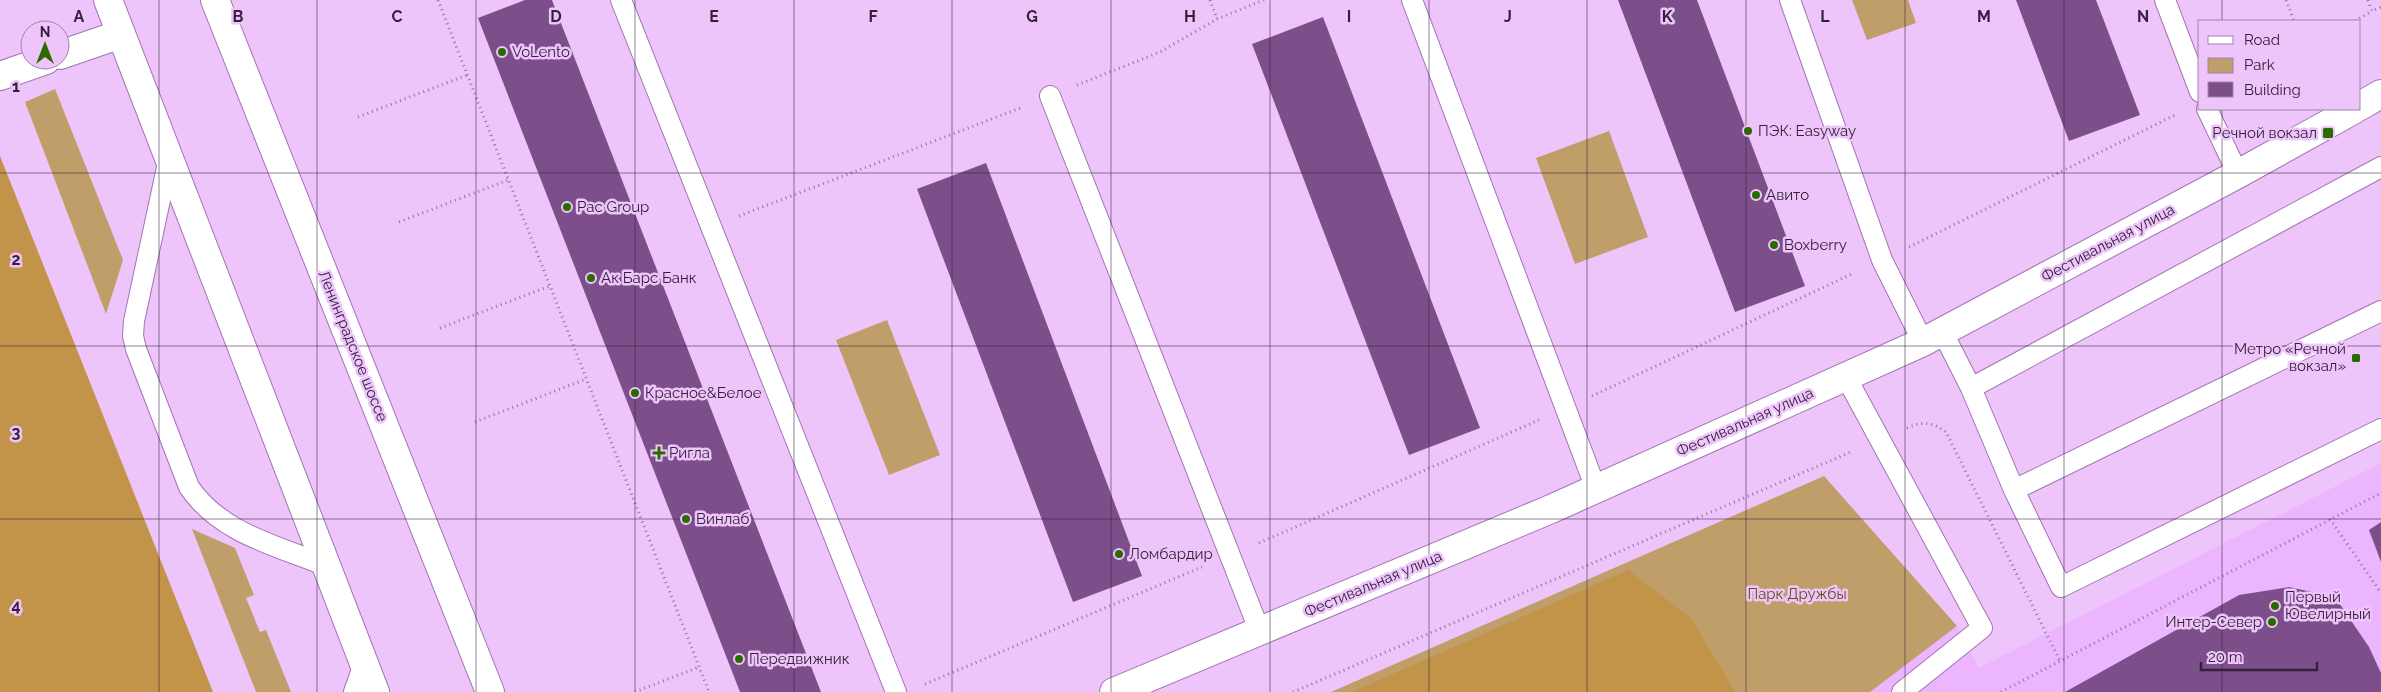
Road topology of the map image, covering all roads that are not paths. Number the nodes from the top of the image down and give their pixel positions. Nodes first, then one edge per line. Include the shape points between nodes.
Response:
1 (108, 0) edge
2 (215, 0) edge
3 (621, 0) edge
4 (1412, 0) edge
5 (1790, 0) edge
6 (2165, 0) edge
7 (121, 34) junction
8 (70, 52) edge
9 (20, 69) edge
10 (0, 76) edge
11 (2198, 87) edge
12 (2381, 94) edge
13 (1050, 96) road end
14 (2361, 105) edge
15 (2207, 110) edge
16 (2353, 110) edge
17 (170, 156) junction
18 (2381, 166) edge
19 (2238, 174) junction
20 (2381, 311) edge
21 (1932, 336) junction
22 (1846, 377) junction
23 (1971, 388) junction
24 (2381, 429) edge
25 (1596, 489) junction
26 (2014, 490) junction
27 (327, 566) junction
28 (1260, 632) junction
29 (364, 664) junction
30 (354, 692) edge
31 (375, 692) edge
32 (490, 692) edge
33 (896, 692) edge
34 (1114, 692) edge
35 (1902, 692) edge

1 - 7 street
2 - 32 street, Ленинградское шоссе
3 - 33 lane
4 - 25 lane
5 - 21 lane via 1882,260
6 - 11 lane
7 - 8 street
7 - 17 street
9 - 10 street
12 - 14 street
13 - 28 lane
15 - 19 lane
16 - 19 street, Фестивальная улица
17 - 27 street
17 - 27 lane via 133,336 188,487 200,504 220,520 243,533
18 - 23 lane
19 - 21 street, Фестивальная улица
20 - 26 lane
21 - 22 street, Фестивальная улица
21 - 23 lane
22 - 25 street, Фестивальная улица
22 - 35 lane via 1982,628
23 - 26 lane
24 - 26 lane via 2061,587
25 - 28 street, Фестивальная улица
27 - 29 street
28 - 34 street, Фестивальная улица
29 - 30 lane
29 - 31 street

